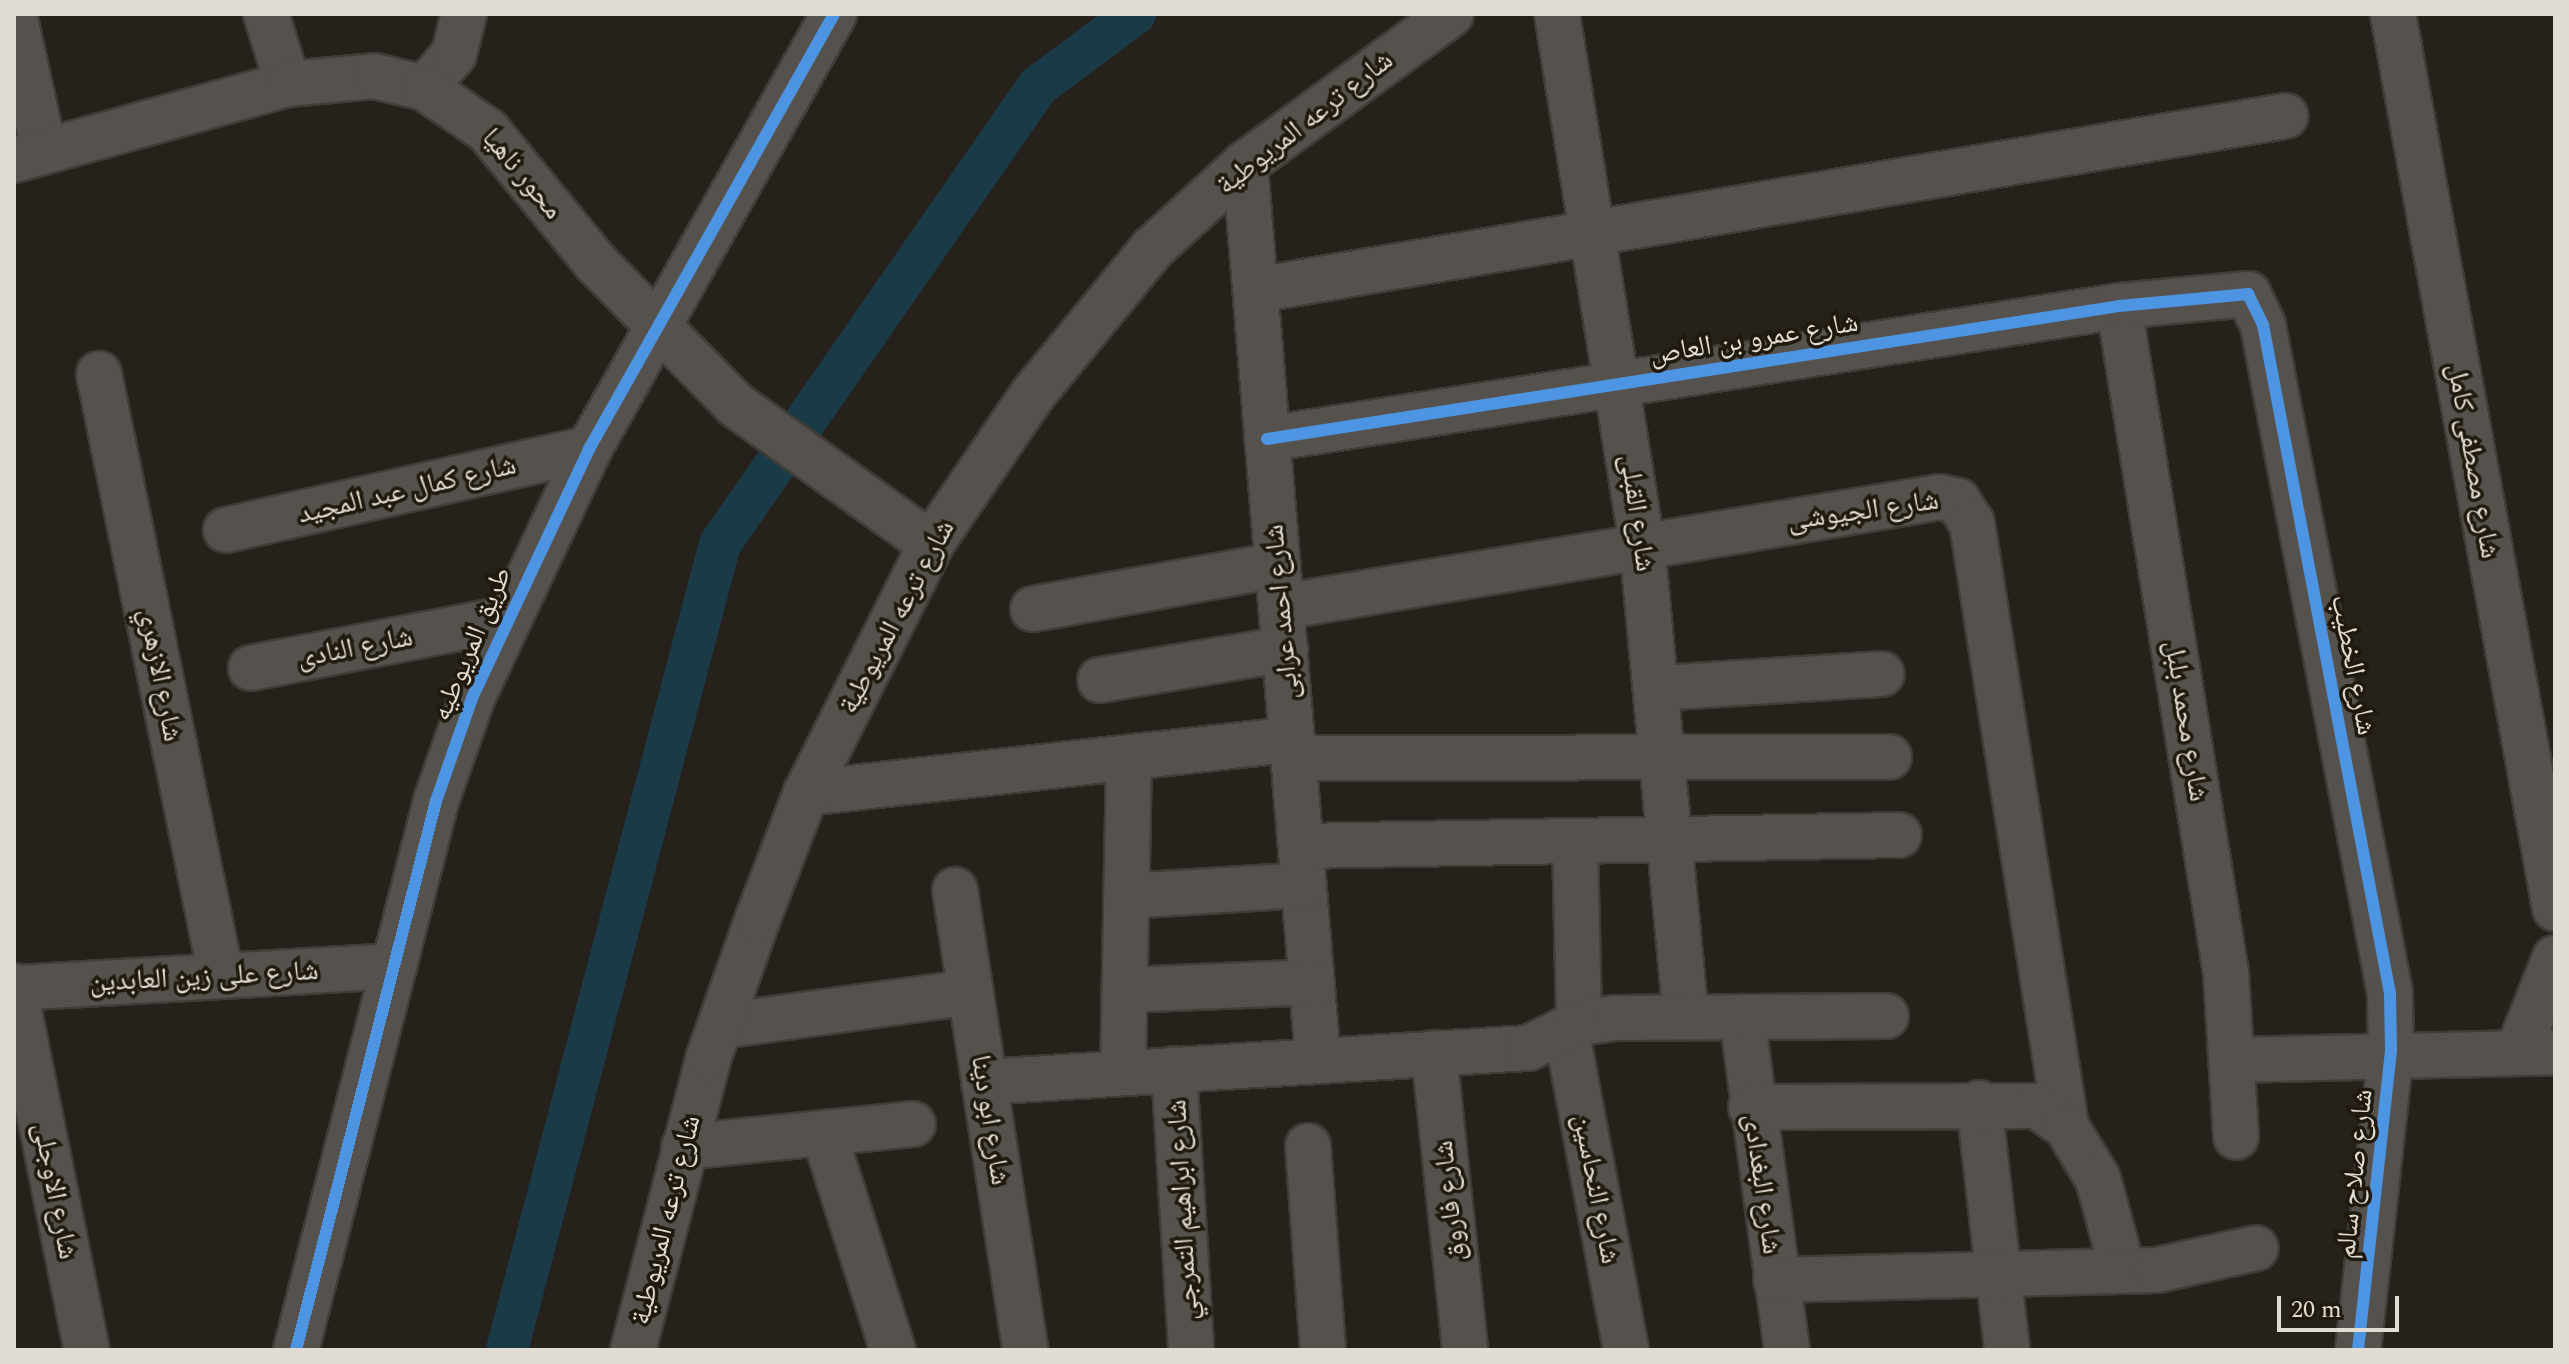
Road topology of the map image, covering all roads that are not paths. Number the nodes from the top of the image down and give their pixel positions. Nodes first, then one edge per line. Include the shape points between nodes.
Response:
1 (14, 14) edge
2 (266, 14) edge
3 (464, 14) edge
4 (834, 14) edge
5 (1451, 14) edge
6 (1557, 14) edge
7 (2393, 14) edge
8 (288, 84) junction
9 (425, 88) junction
10 (2285, 116) dead end
11 (29, 155) edge
12 (1245, 164) junction
13 (1595, 230) junction
14 (1256, 290) junction
15 (2248, 294) joint
16 (2119, 306) junction
17 (656, 327) junction
18 (99, 374) dead end
19 (1620, 384) junction
20 (1267, 439) junction
21 (589, 449) junction
22 (226, 530) dead end
23 (931, 544) junction
24 (1642, 544) junction
25 (1281, 607) junction
26 (1033, 609) dead end
27 (505, 619) junction
28 (251, 668) dead end
29 (1882, 674) dead end
30 (1100, 680) dead end
31 (1659, 688) junction
32 (1293, 748) junction
33 (1665, 757) junction
34 (1889, 757) dead end
35 (1129, 758) junction
36 (806, 793) junction
37 (1899, 835) dead end
38 (1673, 839) junction
39 (1575, 841) junction
40 (1302, 866) junction
41 (955, 890) dead end
42 (1126, 896) junction
43 (2555, 908) edge
44 (2555, 958) edge
45 (394, 966) junction
46 (221, 976) junction
47 (1312, 982) junction
48 (14, 987) edge
49 (1125, 990) junction
50 (971, 992) junction
51 (1886, 1016) dead end
52 (1686, 1017) junction
53 (1742, 1017) junction
54 (720, 1026) junction
55 (1572, 1026) junction
56 (2537, 1050) edge
57 (2391, 1051) junction
58 (1434, 1053) junction
59 (1318, 1060) junction
60 (2235, 1060) junction
61 (1174, 1069) junction
62 (1123, 1072) junction
63 (984, 1082) junction
64 (1979, 1103) junction
65 (1751, 1107) junction
66 (913, 1124) dead end
67 (2066, 1126) junction
68 (824, 1133) junction
69 (2236, 1137) dead end
70 (1308, 1146) dead end
71 (684, 1147) junction
72 (2256, 1248) dead end
73 (2123, 1271) junction
74 (1999, 1275) junction
75 (1776, 1280) junction
76 (87, 1350) edge
77 (296, 1350) edge
78 (633, 1350) edge
79 (893, 1350) edge
80 (1025, 1350) edge
81 (1191, 1350) edge
82 (1323, 1350) edge
83 (1465, 1350) edge
84 (1626, 1350) edge
85 (1787, 1350) edge
86 (2007, 1350) edge
87 (2358, 1350) edge

1 - 11 street
2 - 8 street
3 - 9 street via 454,54
4 - 17 street, طريق المريوطيه
5 - 12 street, شارع ترعه المريوطية
6 - 13 street, شارع القبلى
7 - 43 street, شارع مصطفى كامل
8 - 9 street, محور ناهيا via 374,76
8 - 11 street, محور ناهيا
9 - 17 street, محور ناهيا via 488,131
10 - 13 street
12 - 14 street, شارع احمد عرابى
12 - 23 street, شارع ترعه المريوطية via 1142,261 1033,394
13 - 14 street
13 - 19 street, شارع القبلى
14 - 20 street, شارع احمد عرابى
15 - 16 street, شارع عمرو بن العاص
15 - 57 street, شارع الخطيب via 2263,325 2383,950
16 - 19 street, شارع عمرو بن العاص
16 - 60 street, شارع محمد بلبل
17 - 21 street, طريق المريوطيه
17 - 23 street, محور ناهيا via 779,440
18 - 46 street, شارع الازهري
19 - 20 street, شارع عمرو بن العاص
19 - 24 street, شارع القبلى
20 - 25 street, شارع احمد عرابى
21 - 22 street, شارع كمال عبد المجيد
21 - 27 street, طريق المريوطيه
23 - 36 street, شارع ترعه المريوطية
24 - 25 street, شارع الجيوشى
24 - 31 street, شارع القبلى
24 - 67 street, شارع الجيوشى via 1940,497 1965,506
25 - 26 street
25 - 30 street
25 - 32 street, شارع احمد عرابى
27 - 28 street, شارع النادى
27 - 45 street, طريق المريوطيه via 436,801
29 - 31 street
31 - 33 street, شارع القبلى
32 - 33 street
32 - 35 street
32 - 40 street, شارع احمد عرابى
33 - 34 street
33 - 38 street, شارع القبلى
35 - 36 street
35 - 42 street
36 - 54 street, شارع ترعه المريوطية
37 - 38 street
38 - 39 street
38 - 52 street, شارع القبلى
39 - 40 street
39 - 55 street, شارع النحاسين
40 - 42 street
40 - 47 street, شارع احمد عرابى
41 - 50 street, شارع ابو دينا
42 - 49 street
44 - 56 street
45 - 46 street, شارع على زين العابدين
45 - 77 street, طريق المريوطيه
46 - 48 street, شارع على زين العابدين
47 - 49 street
47 - 59 street, شارع احمد عرابى
48 - 76 street, شارع الاوجلى
49 - 62 street
50 - 54 street
50 - 63 street, شارع ابو دينا
51 - 53 street
52 - 53 street
52 - 55 street
53 - 65 street, شارع البغدادى
54 - 71 street, شارع ترعه المريوطية
55 - 58 street via 1528,1048
55 - 84 street, شارع النحاسين
56 - 57 street
57 - 60 street
57 - 87 street, شارع صلاح سالم
58 - 59 street
58 - 83 street, شارع فاروق
59 - 61 street
60 - 69 street, شارع محمد بلبل
61 - 62 street
61 - 81 street, شارع ابراهيم التمرجي
62 - 63 street
63 - 80 street, شارع ابو دينا
64 - 65 street
64 - 67 street via 2037,1106
64 - 74 street
65 - 75 street, شارع البغدادى
66 - 68 street
67 - 73 street via 2112,1212
68 - 71 street
68 - 79 street
70 - 82 street
71 - 78 street, شارع ترعه المريوطية
72 - 73 street via 2191,1266
73 - 74 street
74 - 75 street
74 - 86 street
75 - 85 street, شارع البغدادى

